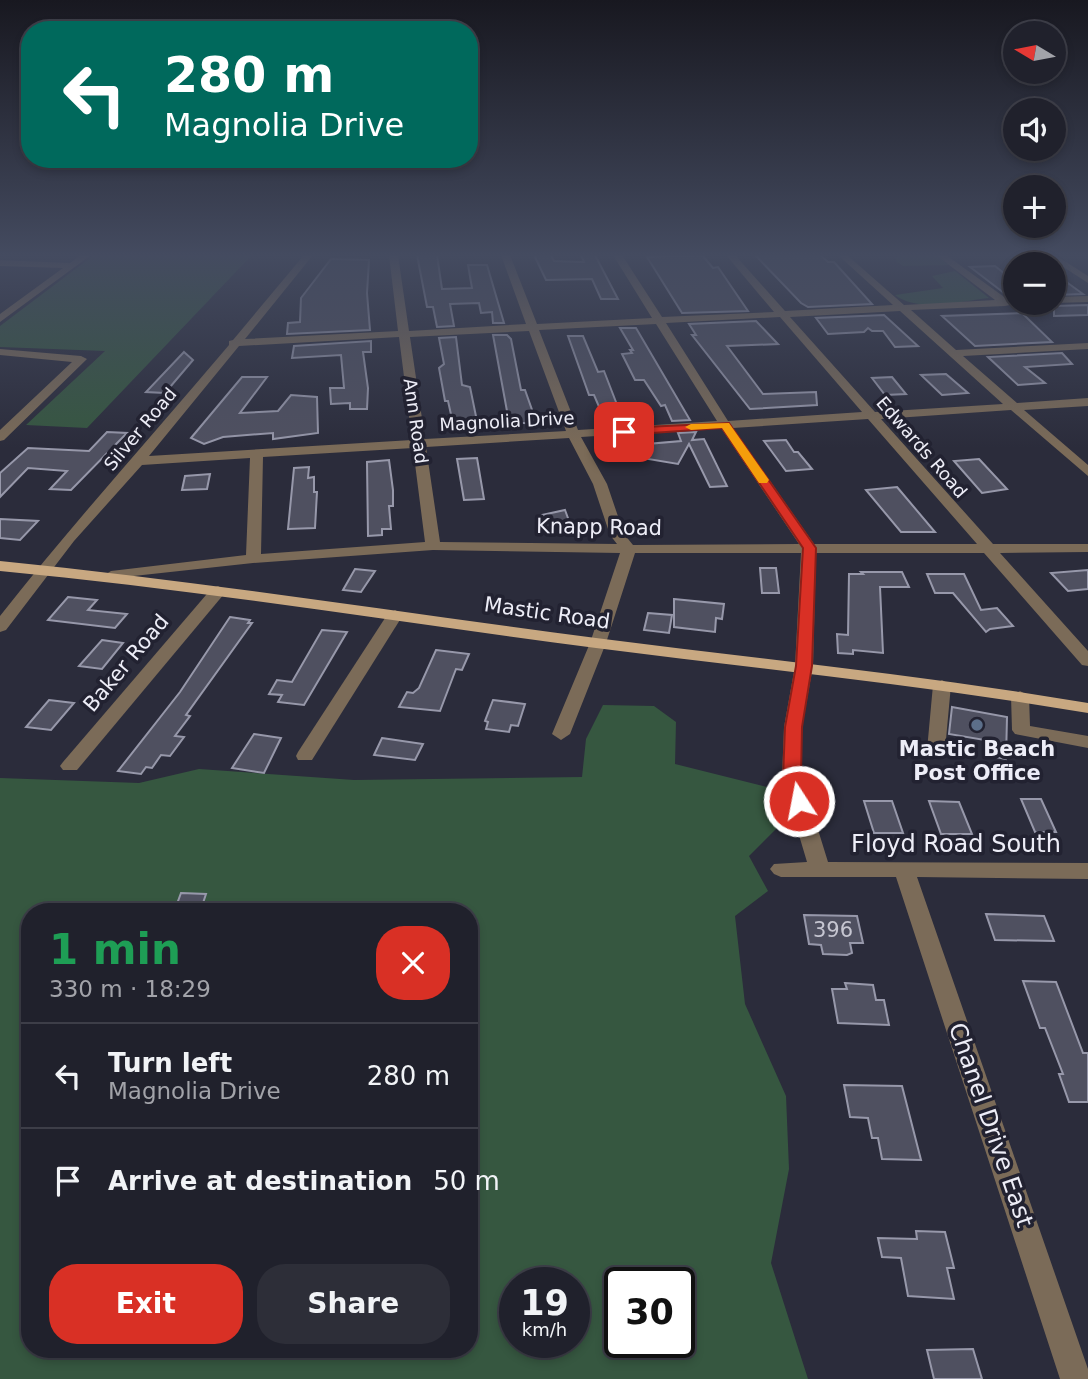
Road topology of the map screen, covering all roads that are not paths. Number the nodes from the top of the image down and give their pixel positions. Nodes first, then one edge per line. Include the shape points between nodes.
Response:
1 (253, 319) edge
2 (401, 319) edge
3 (531, 319) edge
4 (691, 319) edge
5 (786, 319) edge
6 (913, 319) edge
7 (657, 321) junction
8 (534, 327) junction
9 (403, 333) junction
10 (233, 343) junction
11 (1088, 346) edge
12 (0, 352) edge
13 (952, 353) junction
14 (1088, 401) edge
15 (1011, 407) junction
16 (871, 416) junction
17 (725, 425) junction
18 (574, 435) junction
19 (0, 437) edge
20 (419, 443) junction
21 (257, 455) junction
22 (138, 461) junction
23 (1088, 472) edge
24 (433, 545) junction
25 (809, 548) junction
26 (988, 548) junction
27 (1088, 548) edge
28 (629, 549) junction
29 (253, 559) junction
30 (0, 566) edge
31 (46, 568) junction
32 (111, 576) junction
33 (218, 591) junction
34 (396, 615) junction
35 (0, 627) edge
36 (598, 643) junction
37 (1088, 661) edge
38 (804, 666) junction
39 (942, 685) junction
40 (1020, 696) junction
41 (1088, 708) edge
42 (561, 734) dead end
43 (1088, 742) edge
44 (936, 750) dead end
45 (305, 756) dead end
46 (70, 766) dead end
47 (781, 869) dead end
48 (820, 869) junction
49 (1088, 871) edge
50 (905, 872) junction
51 (1076, 1379) edge

1 - 10 street, Silver Road
2 - 9 street, Ann Road
3 - 8 street
4 - 7 street
5 - 16 street, Edwards Road
6 - 13 street
7 - 8 street
7 - 17 street
8 - 9 street
8 - 18 street
9 - 10 street
9 - 20 street, Ann Road
10 - 22 street, Silver Road
11 - 13 street
12 - 19 street via 81,359
13 - 15 street
14 - 15 street, Magnolia Drive
15 - 16 street, Magnolia Drive
15 - 23 street
16 - 17 street, Magnolia Drive
16 - 26 street, Edwards Road
17 - 18 street, Magnolia Drive
17 - 25 street
18 - 20 street, Magnolia Drive
18 - 28 street via 600,484 617,535
20 - 21 street, Magnolia Drive
20 - 24 street, Ann Road
21 - 22 street, Magnolia Drive
21 - 29 street
22 - 31 street, Silver Road
24 - 28 street, Knapp Road
24 - 29 street, Knapp Road
25 - 26 street, Knapp Road
25 - 28 street, Knapp Road
25 - 38 street
26 - 27 street, Knapp Road
26 - 37 street, Edwards Road
28 - 36 street
29 - 32 street, Knapp Road
30 - 31 main road, Mastic Road
31 - 32 main road, Mastic Road
31 - 35 street, Silver Road
32 - 33 main road, Mastic Road
33 - 34 main road, Mastic Road
33 - 46 street, Baker Road
34 - 36 main road, Mastic Road
34 - 45 street
36 - 38 main road, Mastic Road
36 - 42 street
38 - 39 main road, Mastic Road
38 - 48 street via 793,727 792,778
39 - 40 main road, Mastic Road
39 - 44 street
40 - 41 main road, Mastic Road
40 - 43 street via 1021,730
47 - 48 street, Floyd Road South
48 - 50 street, Floyd Road South
49 - 50 street, Floyd Road South
50 - 51 street, Chanel Drive East

